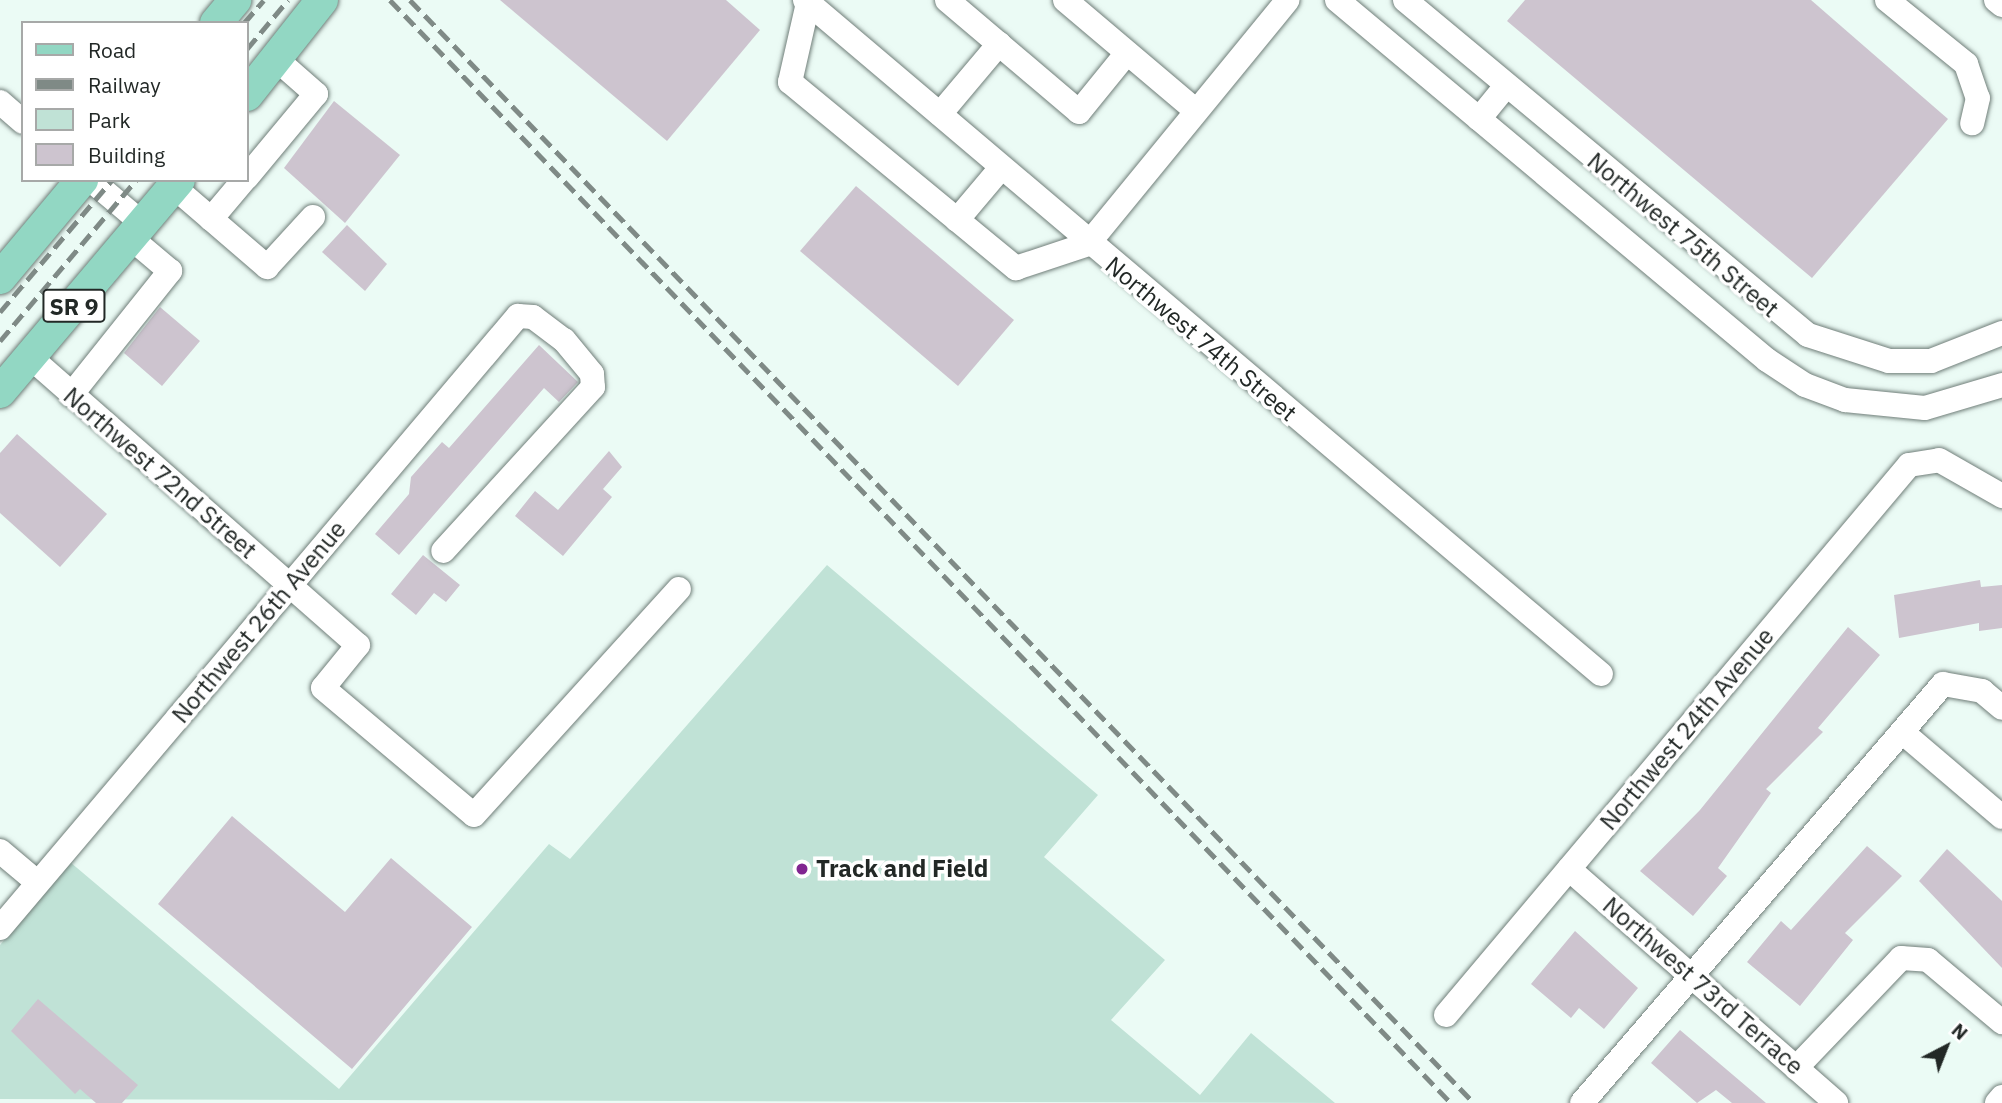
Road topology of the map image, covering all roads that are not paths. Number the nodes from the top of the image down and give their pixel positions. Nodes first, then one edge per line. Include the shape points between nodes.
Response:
1 (235, 0) edge
2 (323, 0) edge
3 (947, 0) edge
4 (1065, 0) edge
5 (1288, 0) edge
6 (1337, 0) edge
7 (1405, 0) edge
8 (1887, 0) edge
9 (1996, 0) edge
10 (806, 1) edge
11 (2002, 5) edge
12 (218, 21) edge
13 (999, 44) junction
14 (1128, 53) junction
15 (276, 59) junction
16 (1506, 86) junction
17 (248, 94) edge
18 (0, 102) edge
19 (1194, 108) junction
20 (940, 114) junction
21 (1479, 119) junction
22 (21, 120) edge
23 (1972, 123) dead end
24 (1001, 168) junction
25 (248, 175) edge
26 (80, 182) edge
27 (93, 182) edge
28 (242, 182) edge
29 (176, 183) edge
30 (1659, 216) junction
31 (313, 217) dead end
32 (211, 219) junction
33 (957, 220) junction
34 (137, 231) junction
35 (1088, 244) junction
36 (1632, 247) junction
37 (0, 278) edge
38 (2002, 333) edge
39 (31, 358) junction
40 (2002, 384) edge
41 (0, 392) edge
42 (71, 395) junction
43 (2002, 496) edge
44 (443, 551) dead end
45 (291, 586) junction
46 (679, 589) dead end
47 (1601, 674) dead end
48 (2002, 708) edge
49 (1902, 732) junction
50 (2002, 817) edge
51 (0, 851) edge
52 (1569, 869) junction
53 (37, 883) junction
54 (0, 928) edge
55 (1691, 975) junction
56 (1446, 1016) dead end
57 (2002, 1022) edge
58 (1796, 1068) junction
59 (2002, 1097) edge
60 (1582, 1103) edge
61 (1836, 1103) edge
62 (1997, 1103) edge

1 - 12 main road
2 - 15 main road
3 - 13 street
4 - 14 street
5 - 19 street
6 - 21 street, Northwest 75th Street
7 - 16 street, Northwest 75th Street
8 - 23 street via 1966,65 1978,98
9 - 11 street
10 - 20 street, Northwest 74th Street
10 - 33 street via 790,82
13 - 14 street via 1079,112
13 - 20 street
14 - 19 street
15 - 17 main road
15 - 25 street via 316,94
16 - 21 street
16 - 30 street, Northwest 75th Street
18 - 22 street
19 - 35 street
20 - 24 street, Northwest 74th Street
21 - 36 street, Northwest 75th Street
24 - 33 street
24 - 35 street, Northwest 74th Street
26 - 37 main road, SR 9
27 - 34 street
28 - 32 street
29 - 32 street
29 - 34 main road, SR 9
30 - 36 street
30 - 38 street, Northwest 75th Street via 1773,312 1833,349 1889,361 1931,360
31 - 32 street via 267,267
33 - 35 street via 1016,268
34 - 39 main road, SR 9
34 - 42 street via 170,271
35 - 47 street, Northwest 74th Street
36 - 40 street, Northwest 75th Street via 1767,360 1844,400 1925,408
39 - 41 main road, SR 9
39 - 42 street, Northwest 72nd Street
42 - 45 street, Northwest 72nd Street
43 - 52 street, Northwest 24th Avenue via 1939,460 1909,466
44 - 45 street, Northwest 26th Avenue via 593,387 592,374 555,331 518,316
45 - 46 street, Northwest 72nd Street via 358,645 323,688 474,815
45 - 53 street, Northwest 26th Avenue
48 - 49 street via 1982,691 1943,684
49 - 50 street
49 - 55 street
51 - 53 street
52 - 55 street, Northwest 73rd Terrace
52 - 56 street, Northwest 24th Avenue
53 - 54 street, Northwest 26th Avenue
55 - 58 street, Northwest 73rd Terrace
55 - 60 street
57 - 58 street via 1935,964 1909,956 1883,969
58 - 61 street, Northwest 73rd Terrace
59 - 62 street

